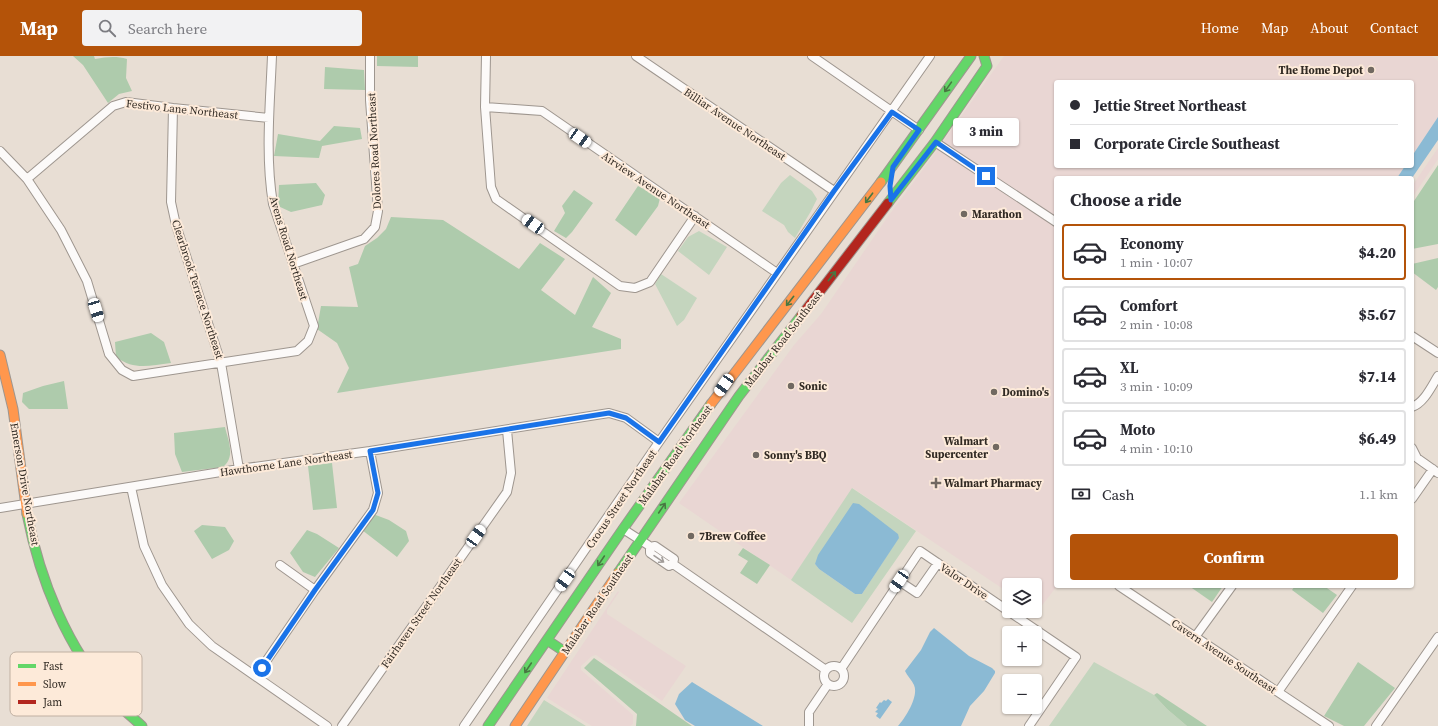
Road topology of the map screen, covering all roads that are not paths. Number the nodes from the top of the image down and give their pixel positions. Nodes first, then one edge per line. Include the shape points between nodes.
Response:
1 (272, 56) edge
2 (370, 56) edge
3 (486, 56) edge
4 (636, 56) edge
5 (812, 56) edge
6 (930, 56) edge
7 (972, 56) edge
8 (984, 56) edge
9 (485, 107) junction
10 (173, 108) junction
11 (892, 112) junction
12 (269, 118) junction
13 (919, 130) junction
14 (936, 142) junction
15 (0, 151) edge
16 (893, 167) junction
17 (27, 179) junction
18 (834, 191) junction
19 (891, 200) junction
20 (695, 216) junction
21 (1054, 221) edge
22 (293, 264) junction
23 (777, 273) junction
24 (1414, 337) edge
25 (1438, 353) edge
26 (0, 355) edge
27 (221, 363) junction
28 (1438, 376) edge
29 (1414, 406) edge
30 (507, 430) junction
31 (659, 442) junction
32 (370, 451) junction
33 (1414, 452) edge
34 (238, 469) junction
35 (1435, 471) edge
36 (131, 487) junction
37 (1414, 497) edge
38 (26, 504) junction
39 (0, 508) edge
40 (623, 529) junction
41 (640, 540) junction
42 (938, 563) junction
43 (280, 565) dead end
44 (899, 581) junction
45 (1122, 588) edge
46 (1231, 588) edge
47 (1351, 588) edge
48 (315, 590) junction
49 (1195, 637) junction
50 (1438, 637) edge
51 (547, 640) junction
52 (79, 652) edge
53 (565, 652) junction
54 (841, 669) junction
55 (826, 670) junction
56 (256, 676) junction
57 (828, 684) junction
58 (1278, 692) junction
59 (131, 716) edge
60 (142, 726) edge
61 (327, 726) edge
62 (342, 726) edge
63 (464, 726) edge
64 (488, 726) edge
65 (515, 726) edge
66 (809, 726) edge
67 (1029, 726) edge
68 (1329, 726) edge
69 (1376, 726) edge

1 - 12 street, Avens Road Northeast
2 - 22 street, Dolores Road Northeast via 370,100 378,211 376,227 364,239
3 - 9 street
4 - 18 street, Billiar Avenue Northeast
5 - 11 street
6 - 11 street, Crocus Street Northeast
7 -> 13 main road, Malabar Road Northeast
8 - 14 main road, Malabar Road Southeast via 987,66
9 - 20 street, Airview Avenue Northeast via 542,111
9 - 20 street via 491,187 496,199 620,286 635,288 650,282
10 - 12 street, Festivo Lane Northeast
10 - 17 street, Festivo Lane Northeast via 126,102 113,106
10 - 27 street, Clearbrook Terrace Northeast via 171,202 176,225
11 - 13 street
11 - 18 street, Crocus Street Northeast
12 - 22 street, Avens Road Northeast via 270,185 273,204
13 - 16 main road, Malabar Road Northeast
14 - 19 main road, Malabar Road Southeast
14 - 21 street
15 - 17 street
16 - 19 main road
16 -> 40 main road, Malabar Road Northeast via 724,385
17 - 27 street via 61,230 87,281 109,354 122,370 133,376
18 - 23 street, Crocus Street Northeast
41 -> 19 main road, Malabar Road Southeast via 739,396
20 - 23 street, Airview Avenue Northeast
22 - 27 street, Avens Road Northeast via 314,326 308,341 297,351
23 - 31 street, Crocus Street Northeast
24 - 25 street
26 - 38 main road, Emerson Drive Northeast via 7,377
27 - 34 street, Clearbrook Terrace Northeast
28 - 29 street via 1424,398
30 - 31 street, Hawthorne Lane Northeast via 609,413 626,418
30 - 32 street, Hawthorne Lane Northeast
30 - 62 street, Fairhaven Street Northeast via 511,472 507,492
31 - 63 street, Crocus Street Northeast
32 - 34 street, Hawthorne Lane Northeast
32 - 48 street via 378,493 373,510
33 - 35 street via 1417,458
34 - 36 street, Hawthorne Lane Northeast
35 - 37 street
36 - 38 street, Hawthorne Lane Northeast
36 - 56 street via 144,546 162,585 189,624 212,646
38 - 39 street, Hawthorne Lane Northeast
38 - 52 main road, Emerson Drive Northeast via 39,563 52,602
40 - 41 street
40 -> 51 main road, Malabar Road Northeast
41 - 53 main road, Malabar Road Southeast
41 - 55 street via 650,547 659,548 674,559 674,564
42 - 44 street, Valor Drive via 920,551
42 - 44 street via 917,593
42 - 67 street, Valor Drive via 1076,657
43 - 48 street
44 - 54 street, Valor Drive
45 - 49 street, Cavern Avenue Southeast
46 - 49 street
47 - 58 street
48 - 56 street
49 - 58 street, Cavern Avenue Southeast
50 - 69 street
51 - 53 main road
51 -> 64 main road, Malabar Road Northeast
53 - 65 main road, Malabar Road Southeast
54 - 55 street via 835,666
54 - 57 street, Valor Drive via 841,683
55 - 57 street via 824,676
56 - 61 street
57 - 66 street, Valor Drive via 809,712
58 - 68 street, Cavern Avenue Southeast
59 - 60 main road, Emerson Drive Northeast

